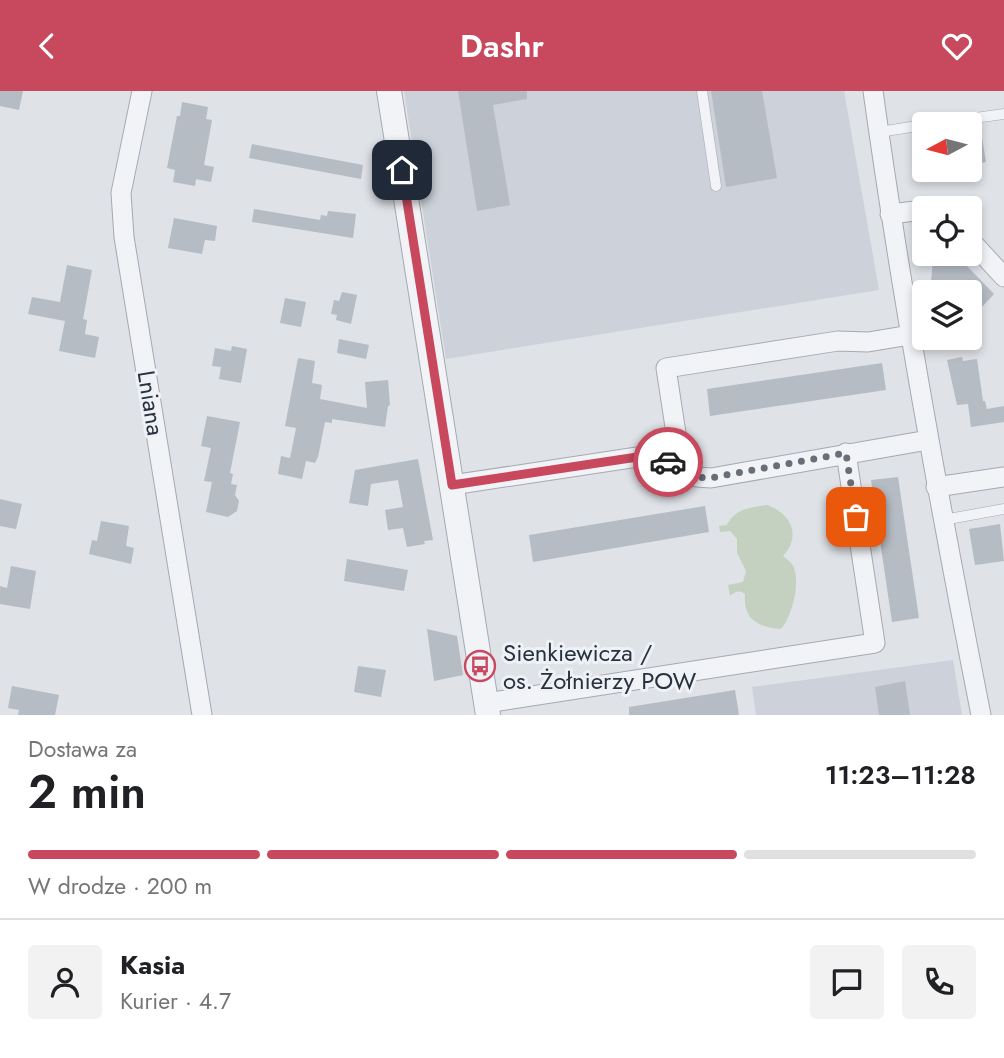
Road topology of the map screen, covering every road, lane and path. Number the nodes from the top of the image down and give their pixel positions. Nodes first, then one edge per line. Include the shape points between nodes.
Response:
1 (142, 91) edge
2 (389, 91) edge
3 (702, 91) edge
4 (873, 91) edge
5 (1004, 114) edge
6 (982, 117) edge
7 (912, 127) edge
8 (879, 132) junction
9 (716, 186) dead end
10 (912, 211) edge
11 (890, 214) junction
12 (982, 253) edge
13 (1004, 277) edge
14 (911, 335) junction
15 (928, 440) junction
16 (846, 453) junction
17 (681, 466) junction
18 (1004, 477) edge
19 (452, 485) junction
20 (936, 487) junction
21 (1004, 509) edge
22 (943, 520) junction
23 (487, 709) edge
24 (202, 715) edge
25 (981, 715) edge

1 - 24 street, Lniana via 121,193 124,237
2 - 19 street
3 - 9 lane
4 - 8 street
5 - 6 lane
7 - 8 lane
8 - 11 street
10 - 11 street
11 - 14 street
12 - 13 street
14 - 15 street
14 - 17 street via 838,341 666,368
15 - 16 street
15 - 20 street
16 - 17 street via 710,478 697,477
16 - 23 street via 875,643
17 - 19 street via 644,456
18 - 20 street
19 - 23 street
20 - 22 street
21 - 22 lane
22 - 25 street

